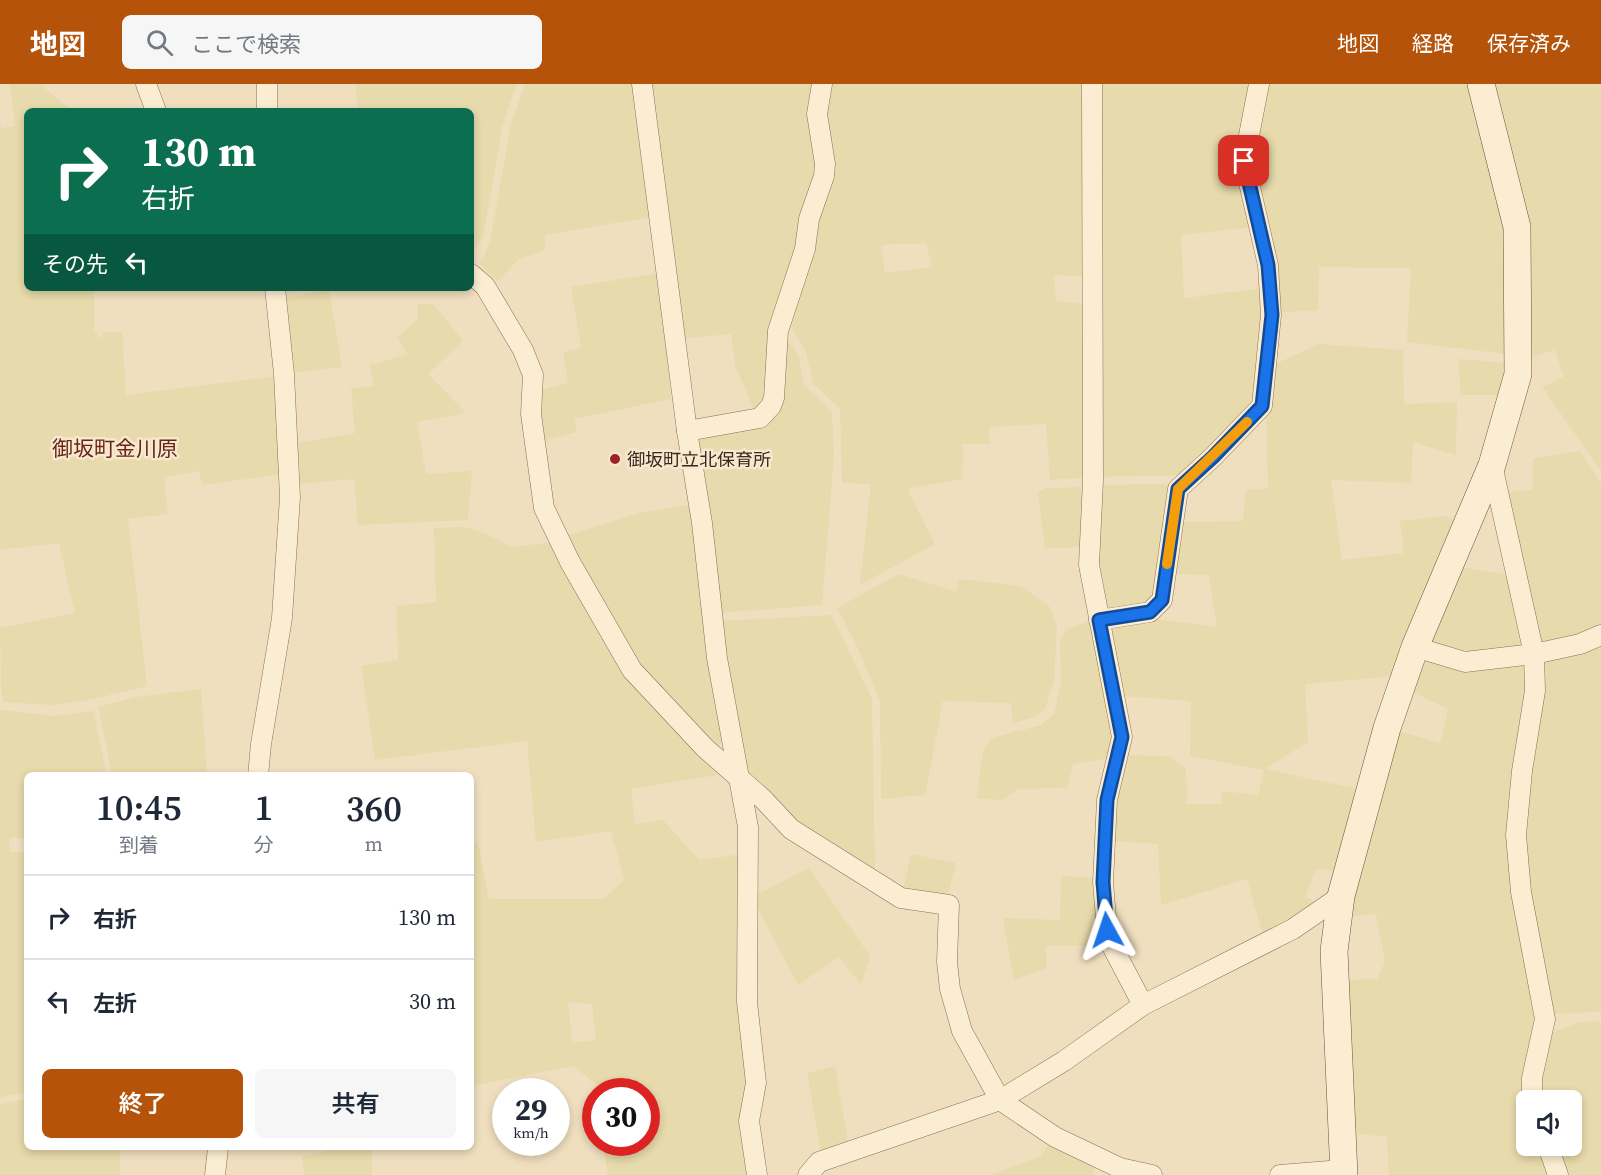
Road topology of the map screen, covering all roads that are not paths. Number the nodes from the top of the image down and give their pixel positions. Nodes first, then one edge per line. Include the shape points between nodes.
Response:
1 (146, 84) edge
2 (267, 84) edge
3 (642, 84) edge
4 (822, 84) edge
5 (1092, 84) edge
6 (1258, 84) edge
7 (1481, 84) edge
8 (155, 108) edge
9 (267, 108) edge
10 (474, 277) edge
11 (279, 291) edge
12 (687, 431) junction
13 (1492, 465) junction
14 (1099, 620) junction
15 (1601, 635) edge
16 (1415, 647) junction
17 (1534, 654) junction
18 (258, 772) edge
19 (737, 777) junction
20 (1341, 896) junction
21 (1143, 1005) junction
22 (1532, 1090) edge
23 (1000, 1100) junction
24 (218, 1150) edge
25 (1551, 1156) edge
26 (1343, 1173) edge
27 (215, 1175) edge
28 (758, 1175) edge
29 (808, 1175) edge
30 (1152, 1175) edge
31 (1280, 1175) edge
32 (1557, 1175) edge

1 - 8 street
2 - 9 street
3 - 12 street
4 - 12 street via 817,114 824,176 809,219 805,249 780,319 771,406 760,418
5 - 14 street via 1093,480 1089,565
6 - 14 street via 1244,161 1268,265 1272,315 1262,406 1178,489 1162,600 1150,612
7 - 13 street via 1517,227 1518,374
10 - 19 street via 485,286 523,350 533,375 531,414 544,508 570,562 632,670
11 - 18 street via 290,497 282,618
12 - 19 street
13 - 16 street
13 - 17 street
14 - 21 street via 1122,737 1107,800 1103,882 1107,930
15 - 17 street
16 - 17 street via 1465,662
16 - 20 street via 1387,728
17 - 22 street via 1534,691 1516,835 1521,892 1545,1019
19 - 23 street via 790,829 901,898 949,905 950,989 962,1031
19 - 28 street via 748,827 747,1002 756,1083 749,1121
20 - 21 street via 1293,929
20 - 26 street via 1334,951
21 - 23 street
23 - 29 street via 819,1162
23 - 30 street via 1055,1137 1120,1168
24 - 27 street
25 - 32 street
26 - 31 street

